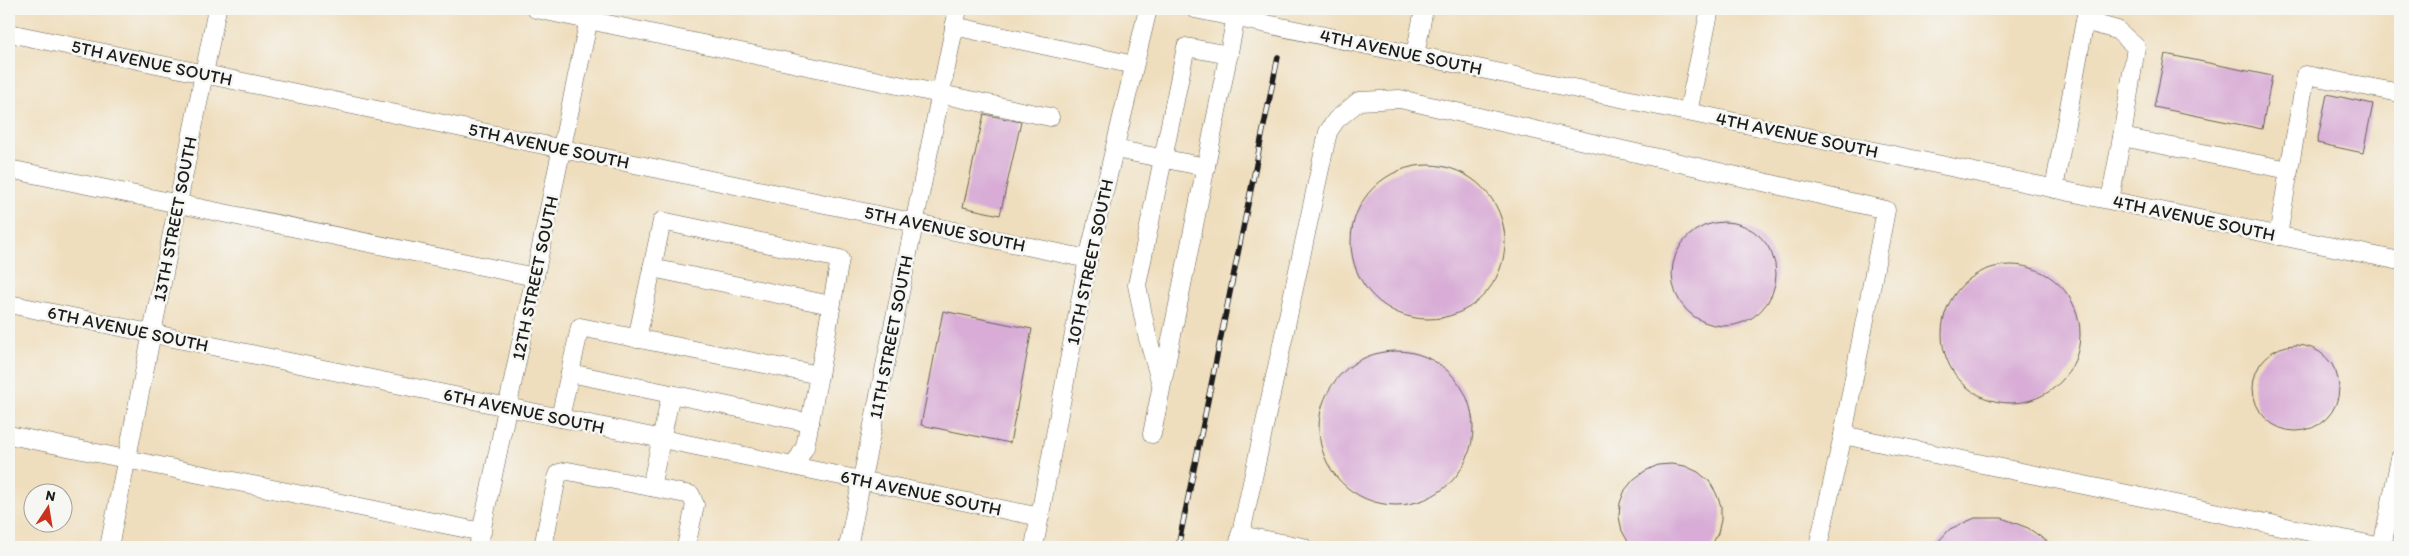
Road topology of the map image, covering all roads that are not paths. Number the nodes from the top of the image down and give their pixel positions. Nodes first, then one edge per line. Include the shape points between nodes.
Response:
1 (217, 9) edge
2 (536, 9) edge
3 (958, 9) edge
4 (1148, 9) edge
5 (1195, 9) edge
6 (1424, 9) edge
7 (1710, 9) edge
8 (590, 14) edge
9 (2086, 15) edge
10 (1236, 17) junction
11 (954, 26) junction
12 (9, 33) edge
13 (1228, 55) junction
14 (1415, 55) junction
15 (1134, 66) junction
16 (204, 74) junction
17 (2400, 93) edge
18 (940, 94) junction
19 (1688, 112) junction
20 (1050, 117) dead end
21 (2122, 136) junction
22 (562, 148) junction
23 (1114, 148) junction
24 (1163, 159) junction
25 (1206, 167) junction
26 (9, 169) edge
27 (2289, 170) junction
28 (2054, 189) junction
29 (2110, 200) junction
30 (178, 204) junction
31 (914, 222) junction
32 (2278, 236) junction
33 (1088, 259) junction
34 (2400, 261) edge
35 (652, 268) junction
36 (535, 277) junction
37 (9, 304) edge
38 (831, 305) junction
39 (152, 334) junction
40 (637, 339) junction
41 (570, 374) junction
42 (819, 375) junction
43 (1162, 386) junction
44 (671, 394) junction
45 (508, 407) junction
46 (560, 418) junction
47 (810, 423) junction
48 (1152, 434) dead end
49 (9, 435) edge
50 (1843, 435) junction
51 (660, 439) junction
52 (2400, 458) edge
53 (126, 459) junction
54 (794, 466) junction
55 (862, 480) junction
56 (651, 487) junction
57 (1040, 517) junction
58 (480, 540) edge
59 (1239, 541) edge
60 (109, 547) edge
61 (543, 547) edge
62 (686, 547) edge
63 (848, 547) edge
64 (1034, 547) edge
65 (1303, 547) edge
66 (1818, 547) edge
67 (2382, 547) edge

1 - 16 street, 13TH STREET SOUTH
2 - 8 street
3 - 11 street, 11TH STREET SOUTH
4 - 15 street, 10TH STREET SOUTH
5 - 10 street, 4TH AVENUE SOUTH
6 - 14 street
7 - 19 street
8 - 18 street
8 - 22 street, 12TH STREET SOUTH
9 - 21 street via 2117,30 2136,47
9 - 28 street
10 - 13 street
10 - 14 street, 4TH AVENUE SOUTH
11 - 15 street
11 - 18 street, 11TH STREET SOUTH
12 - 16 street, 5TH AVENUE SOUTH
13 - 24 street via 1186,47
13 - 25 street
14 - 19 street, 4TH AVENUE SOUTH
15 - 23 street, 10TH STREET SOUTH
16 - 22 street, 5TH AVENUE SOUTH
16 - 30 street, 13TH STREET SOUTH
17 - 27 street via 2306,75
18 - 20 street
18 - 31 street, 11TH STREET SOUTH
19 - 28 street, 4TH AVENUE SOUTH
21 - 27 street
21 - 29 street
22 - 31 street, 5TH AVENUE SOUTH
22 - 36 street, 12TH STREET SOUTH
23 - 24 street
23 - 33 street, 10TH STREET SOUTH
24 - 25 street
24 - 43 street via 1137,285
25 - 43 street
26 - 30 street
27 - 32 street
28 - 29 street, 4TH AVENUE SOUTH
29 - 32 street, 4TH AVENUE SOUTH
30 - 36 street
30 - 39 street, 13TH STREET SOUTH
31 - 33 street, 5TH AVENUE SOUTH
31 - 55 street, 11TH STREET SOUTH
32 - 34 street, 4TH AVENUE SOUTH
33 - 57 street, 10TH STREET SOUTH
35 - 38 street
35 - 38 street via 662,221 840,259
35 - 40 street
36 - 45 street, 12TH STREET SOUTH
37 - 39 street, 6TH AVENUE SOUTH
38 - 42 street
39 - 45 street, 6TH AVENUE SOUTH
39 - 53 street, 13TH STREET SOUTH
40 - 41 street via 580,327
40 - 42 street
41 - 44 street
41 - 46 street
42 - 47 street
43 - 48 street
44 - 47 street
44 - 51 street
45 - 46 street, 6TH AVENUE SOUTH
45 - 58 street, 12TH STREET SOUTH
46 - 51 street, 6TH AVENUE SOUTH
47 - 54 street via 805,447
49 - 53 street
50 - 59 street via 1886,210 1400,99 1359,101 1336,120 1328,132
50 - 66 street
50 - 67 street
51 - 54 street, 6TH AVENUE SOUTH
51 - 56 street
52 - 67 street
53 - 58 street
53 - 60 street, 13TH STREET SOUTH
54 - 55 street, 6TH AVENUE SOUTH
55 - 57 street, 6TH AVENUE SOUTH
55 - 63 street, 11TH STREET SOUTH
56 - 61 street via 568,470 559,473
56 - 62 street via 693,497 695,505
57 - 64 street, 10TH STREET SOUTH
59 - 65 street

